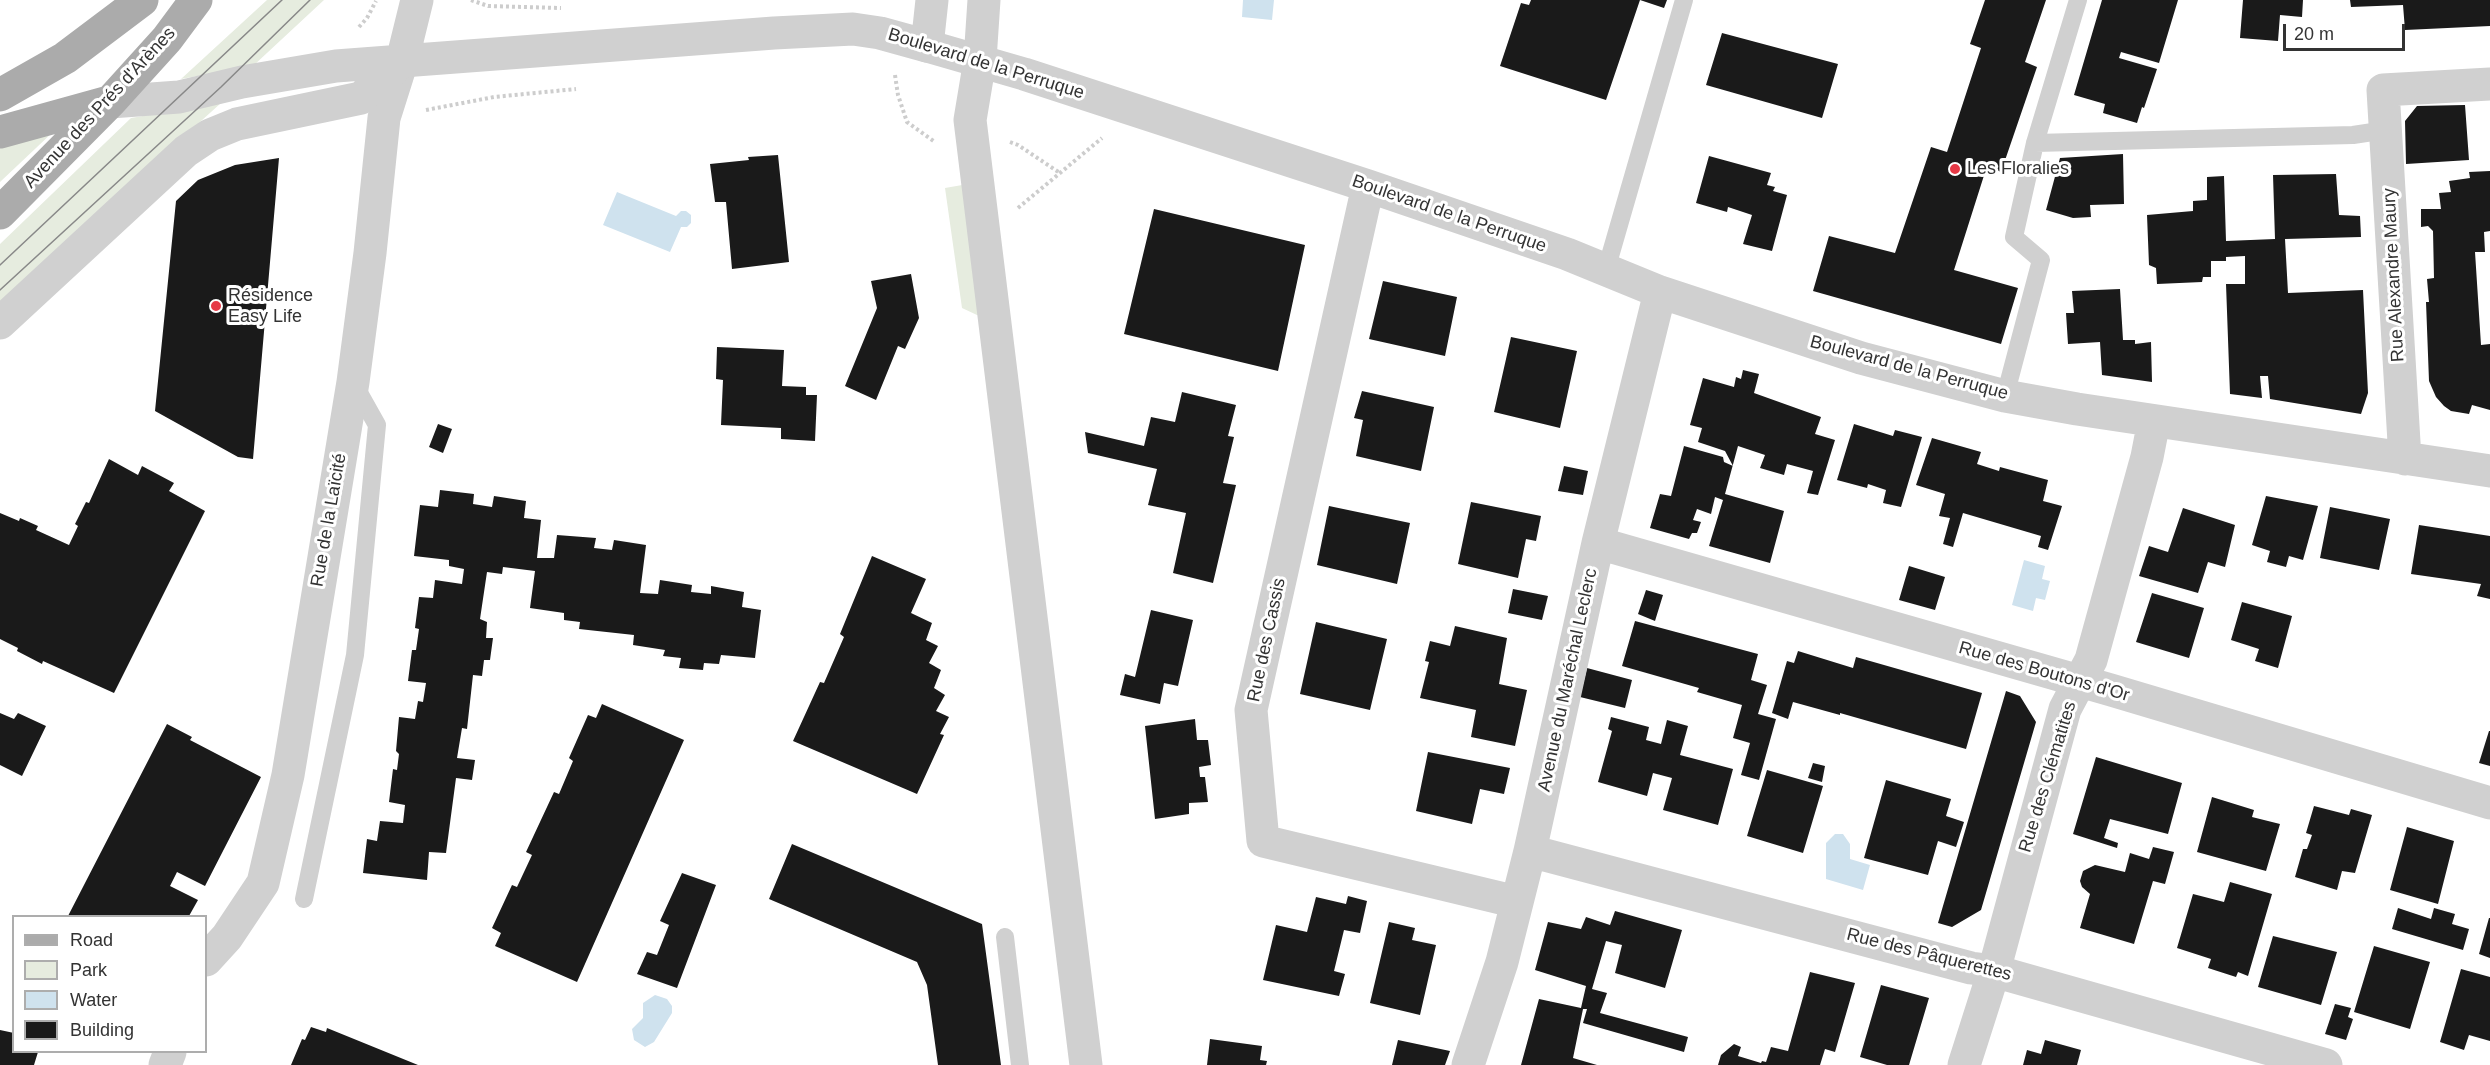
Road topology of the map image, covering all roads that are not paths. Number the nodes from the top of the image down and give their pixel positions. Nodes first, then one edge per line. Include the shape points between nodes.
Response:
1 (142, 0) edge
2 (196, 0) edge
3 (417, 0) edge
4 (932, 0) edge
5 (984, 0) edge
6 (1684, 0) edge
7 (2078, 0) edge
8 (927, 46) junction
9 (980, 60) junction
10 (402, 61) junction
11 (2490, 84) edge
12 (0, 95) edge
13 (110, 102) junction
14 (2386, 130) junction
15 (0, 132) edge
16 (2035, 143) junction
17 (1368, 186) junction
18 (0, 213) edge
19 (1606, 270) junction
20 (1660, 292) junction
21 (0, 323) edge
22 (353, 382) junction
23 (2004, 396) junction
24 (2154, 421) junction
25 (2405, 459) junction
26 (2490, 471) edge
27 (1598, 543) junction
28 (2079, 682) junction
29 (2490, 803) edge
30 (1530, 851) junction
31 (304, 899) dead end
32 (1517, 902) junction
33 (1005, 937) dead end
34 (207, 959) edge
35 (1994, 971) junction
36 (1020, 1065) edge
37 (1086, 1065) edge
38 (1468, 1065) edge
39 (1964, 1065) edge
40 (2326, 1065) edge

1 - 12 main road via 65,58
2 - 13 main road, Avenue des Prés d'Arènes
3 - 10 street, Rue de la Laïcité
4 - 8 street
5 - 9 street
6 - 19 lane
7 - 16 lane
8 - 9 street, Boulevard de la Perruque
8 - 10 street, Boulevard de la Perruque via 853,29
9 - 17 street, Boulevard de la Perruque
9 - 37 street via 970,120
10 - 13 street, Boulevard de la Perruque via 336,66 179,96
10 - 21 street via 361,98 237,124 210,135 186,152
10 - 22 street, Rue de la Laïcité via 384,118
11 - 14 street, Rue Alexandre Maury via 2383,90
13 - 15 main road
13 - 18 main road, Avenue des Prés d'Arènes
14 - 16 lane via 2353,135
14 - 25 street, Rue Alexandre Maury
16 - 23 lane via 2014,237 2042,260
17 - 19 street, Boulevard de la Perruque
17 - 32 street, Rue des Cassis via 1251,710 1263,840
19 - 20 street, Boulevard de la Perruque
20 - 23 street, Boulevard de la Perruque via 1861,358
20 - 27 street, Avenue du Maréchal Leclerc
22 - 31 lane via 377,425 376,437 355,655
22 - 34 street, Rue de la Laïcité via 288,775 263,883 227,937
23 - 24 street, Boulevard de la Perruque
24 - 25 street, Boulevard de la Perruque
24 - 28 street, Rue des Clématites via 2091,660
25 - 26 street, Boulevard de la Perruque
27 - 28 street, Rue des Boutons d'Or
27 - 30 street, Avenue du Maréchal Leclerc
28 - 29 street, Rue des Boutons d'Or
28 - 35 street, Rue des Clématites via 2066,709
30 - 32 street, Avenue du Maréchal Leclerc
30 - 35 street, Rue des Pâquerettes
32 - 38 street, Avenue du Maréchal Leclerc
33 - 36 lane
35 - 39 street, Rue des Clématites
35 - 40 street, Rue des Pâquerettes

